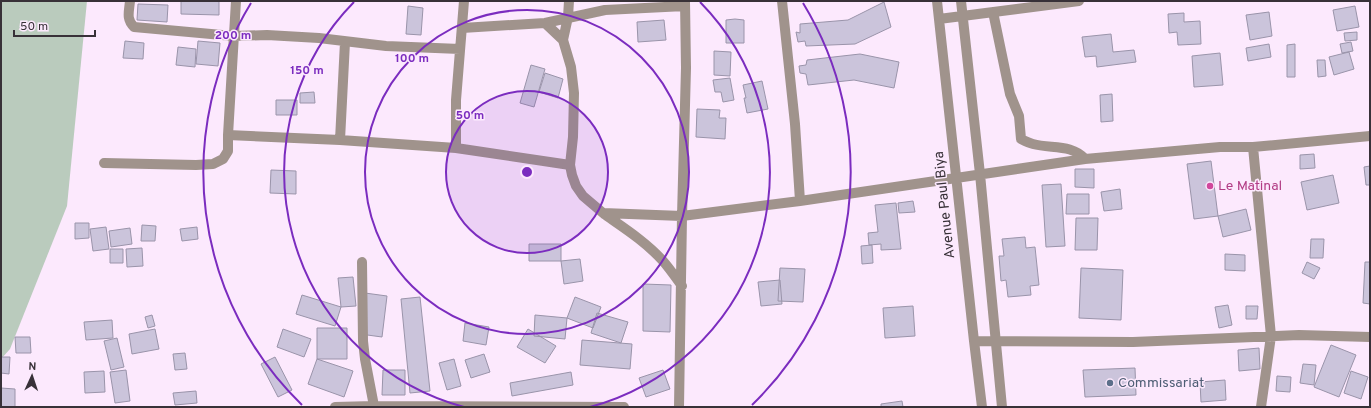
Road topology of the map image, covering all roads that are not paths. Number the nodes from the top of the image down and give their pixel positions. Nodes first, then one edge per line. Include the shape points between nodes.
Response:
1 (130, 1) edge
2 (236, 1) edge
3 (464, 1) edge
4 (569, 1) edge
5 (782, 1) edge
6 (937, 1) edge
7 (961, 1) edge
8 (1079, 1) edge
9 (685, 4) edge
10 (993, 12) junction
11 (568, 17) junction
12 (963, 17) junction
13 (938, 19) junction
14 (545, 22) junction
15 (462, 28) junction
16 (233, 36) junction
17 (563, 40) junction
18 (344, 42) junction
19 (460, 49) junction
20 (228, 135) junction
21 (1370, 136) edge
22 (340, 140) junction
23 (1253, 147) junction
24 (456, 148) junction
25 (1085, 160) junction
26 (104, 163) dead end
27 (570, 165) junction
28 (980, 174) junction
29 (956, 178) junction
30 (800, 201) junction
31 (603, 213) junction
32 (682, 216) junction
33 (362, 262) dead end
34 (682, 286) junction
35 (1271, 336) junction
36 (1370, 337) edge
37 (974, 341) junction
38 (995, 341) junction
39 (374, 406) junction
40 (335, 407) edge
41 (624, 407) edge
42 (679, 407) edge
43 (982, 407) edge
44 (1002, 407) edge
45 (1261, 407) edge

1 - 16 street via 128,15 134,27
2 - 16 street
3 - 15 street
4 - 11 street
5 - 30 street
6 - 13 street, Avenue Paul Biya
7 - 12 street
8 - 10 street
9 - 11 street via 605,10
9 - 32 street
10 - 12 street
10 - 25 street via 1010,94 1018,116 1021,139 1032,144 1068,149 1080,153
11 - 14 street
11 - 17 street
12 - 13 street
12 - 28 street
13 - 29 street, Avenue Paul Biya
14 - 15 street
14 - 17 street
15 - 19 street
16 - 18 street via 267,35
16 - 20 street
17 - 27 street via 571,67 574,93
18 - 19 street
18 - 22 street
19 - 24 street
20 - 22 street
20 - 26 street via 228,151 223,159 213,164 196,166
21 - 23 street
22 - 24 street
23 - 25 street
23 - 35 street
24 - 27 street
25 - 28 street
27 - 31 street via 572,175 583,196
28 - 29 street
28 - 38 street
29 - 30 street
29 - 37 street, Avenue Paul Biya
30 - 32 street
31 - 32 street
31 - 34 street via 649,247
32 - 34 street
33 - 39 street via 363,341
34 - 42 street
35 - 36 street
35 - 38 street via 1133,342
35 - 45 street
37 - 38 street
37 - 43 street, Avenue Paul Biya
38 - 44 street
39 - 40 street
39 - 41 street

